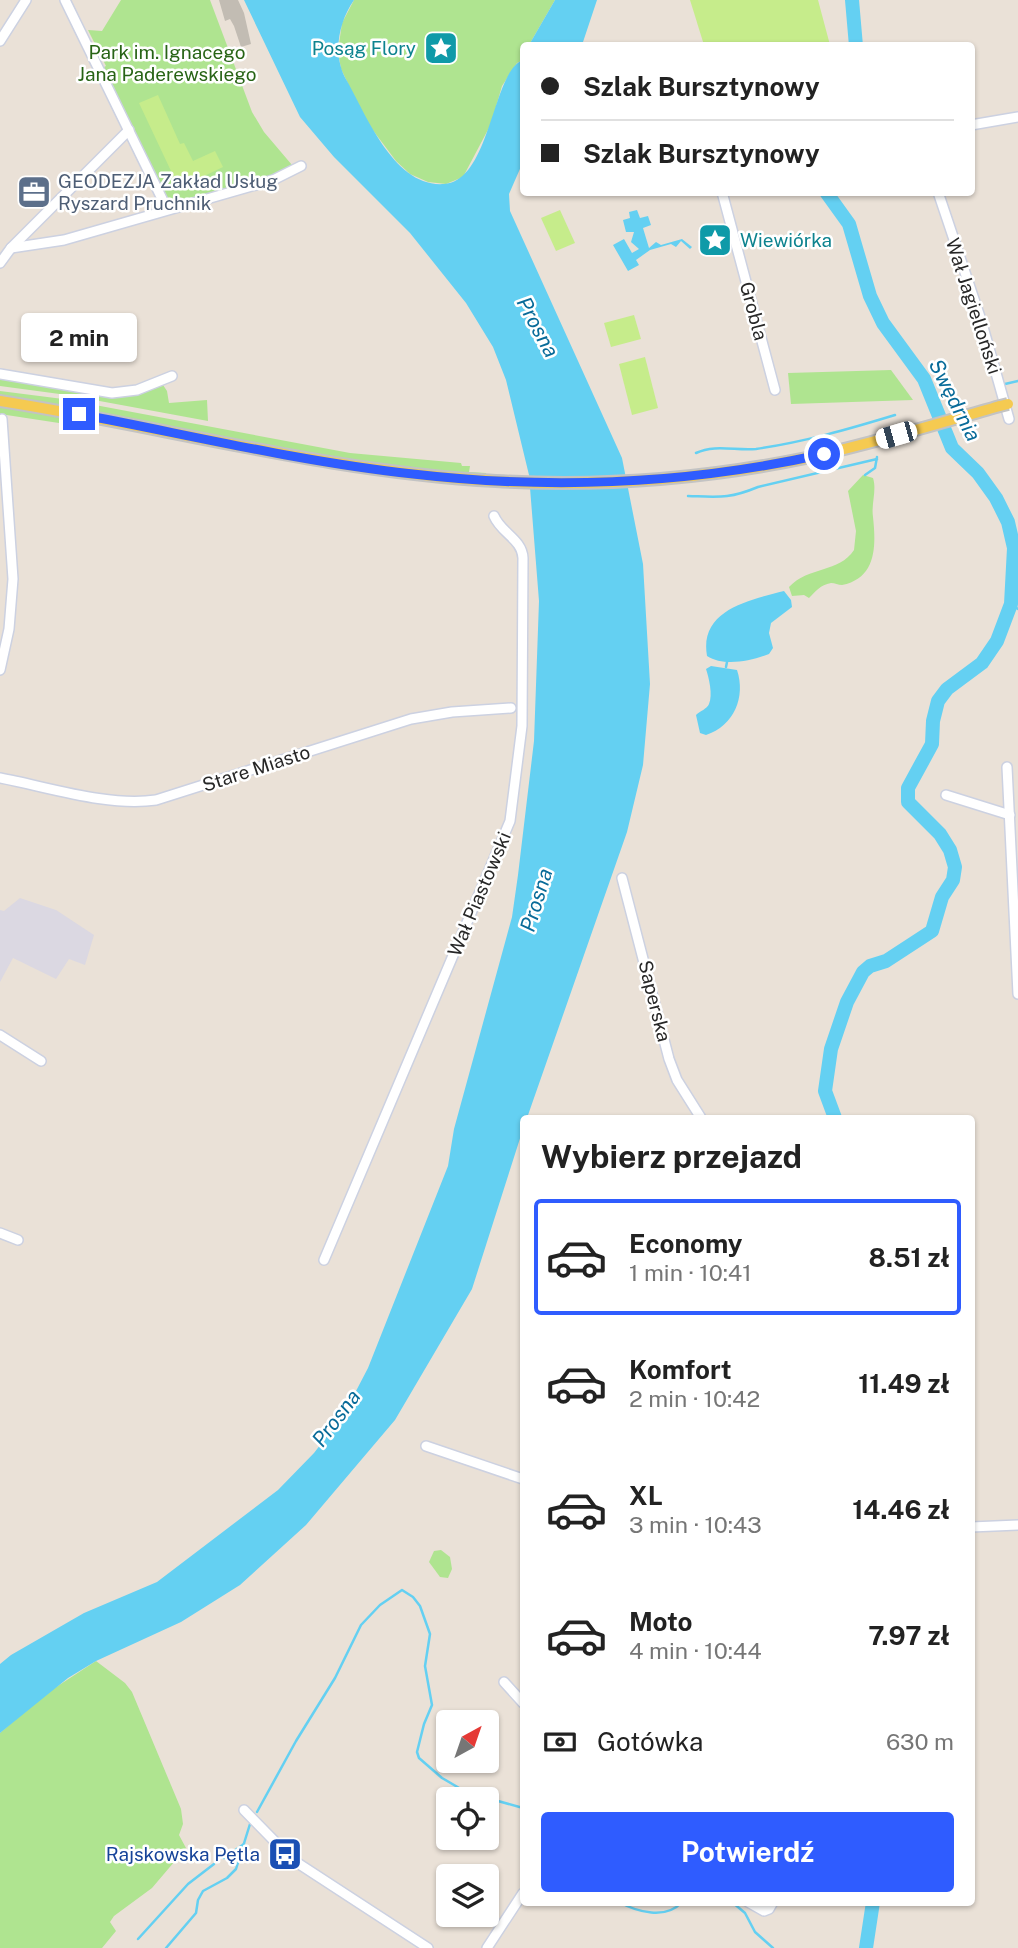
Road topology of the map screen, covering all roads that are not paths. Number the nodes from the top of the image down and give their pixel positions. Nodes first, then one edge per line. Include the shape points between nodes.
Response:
1 (26, 0) edge
2 (65, 0) edge
3 (0, 41) edge
4 (1018, 117) edge
5 (975, 124) edge
6 (129, 130) junction
7 (301, 166) dead end
8 (723, 196) edge
9 (939, 196) edge
10 (167, 209) junction
11 (10, 248) junction
12 (0, 263) edge
13 (0, 374) edge
14 (172, 376) dead end
15 (775, 390) dead end
16 (0, 401) edge
17 (1009, 403) edge
18 (2, 419) dead end
19 (1009, 419) dead end
20 (0, 507) edge
21 (9, 513) junction
22 (494, 516) dead end
23 (0, 670) edge
24 (511, 708) dead end
25 (1007, 767) dead end
26 (0, 778) edge
27 (946, 795) dead end
28 (1012, 811) edge
29 (622, 878) dead end
30 (1018, 993) edge
31 (0, 1035) edge
32 (41, 1061) dead end
33 (699, 1115) edge
34 (0, 1233) edge
35 (18, 1240) dead end
36 (324, 1260) dead end
37 (426, 1446) dead end
38 (520, 1478) edge
39 (1018, 1525) edge
40 (975, 1527) edge
41 (504, 1682) dead end
42 (520, 1700) edge
43 (244, 1810) dead end
44 (520, 1898) edge
45 (755, 1906) edge
46 (771, 1906) edge
47 (428, 1948) edge
48 (487, 1948) edge

1 - 3 street
2 - 6 street
4 - 5 street
6 - 10 street
6 - 11 street
7 - 10 street via 273,180
8 - 15 street, Grobla
9 - 19 street, Wał Jagielloński
10 - 11 street via 64,240
11 - 12 street
13 - 14 street via 112,393 138,390
16 - 17 main road via 348,465 517,482 640,481 772,465
18 - 21 street
20 - 21 street
21 - 23 street via 13,579
22 - 36 street, Wał Piastowski via 520,546 523,558 522,726 510,821
24 - 26 street, Stare Miasto via 411,719 142,802
25 - 28 street
27 - 28 street
28 - 30 street
29 - 33 street, Saperska via 669,1059
31 - 32 street
34 - 35 street
37 - 38 street
39 - 40 street
41 - 42 street
43 - 47 street via 293,1860
44 - 48 street
45 - 46 street via 764,1911

